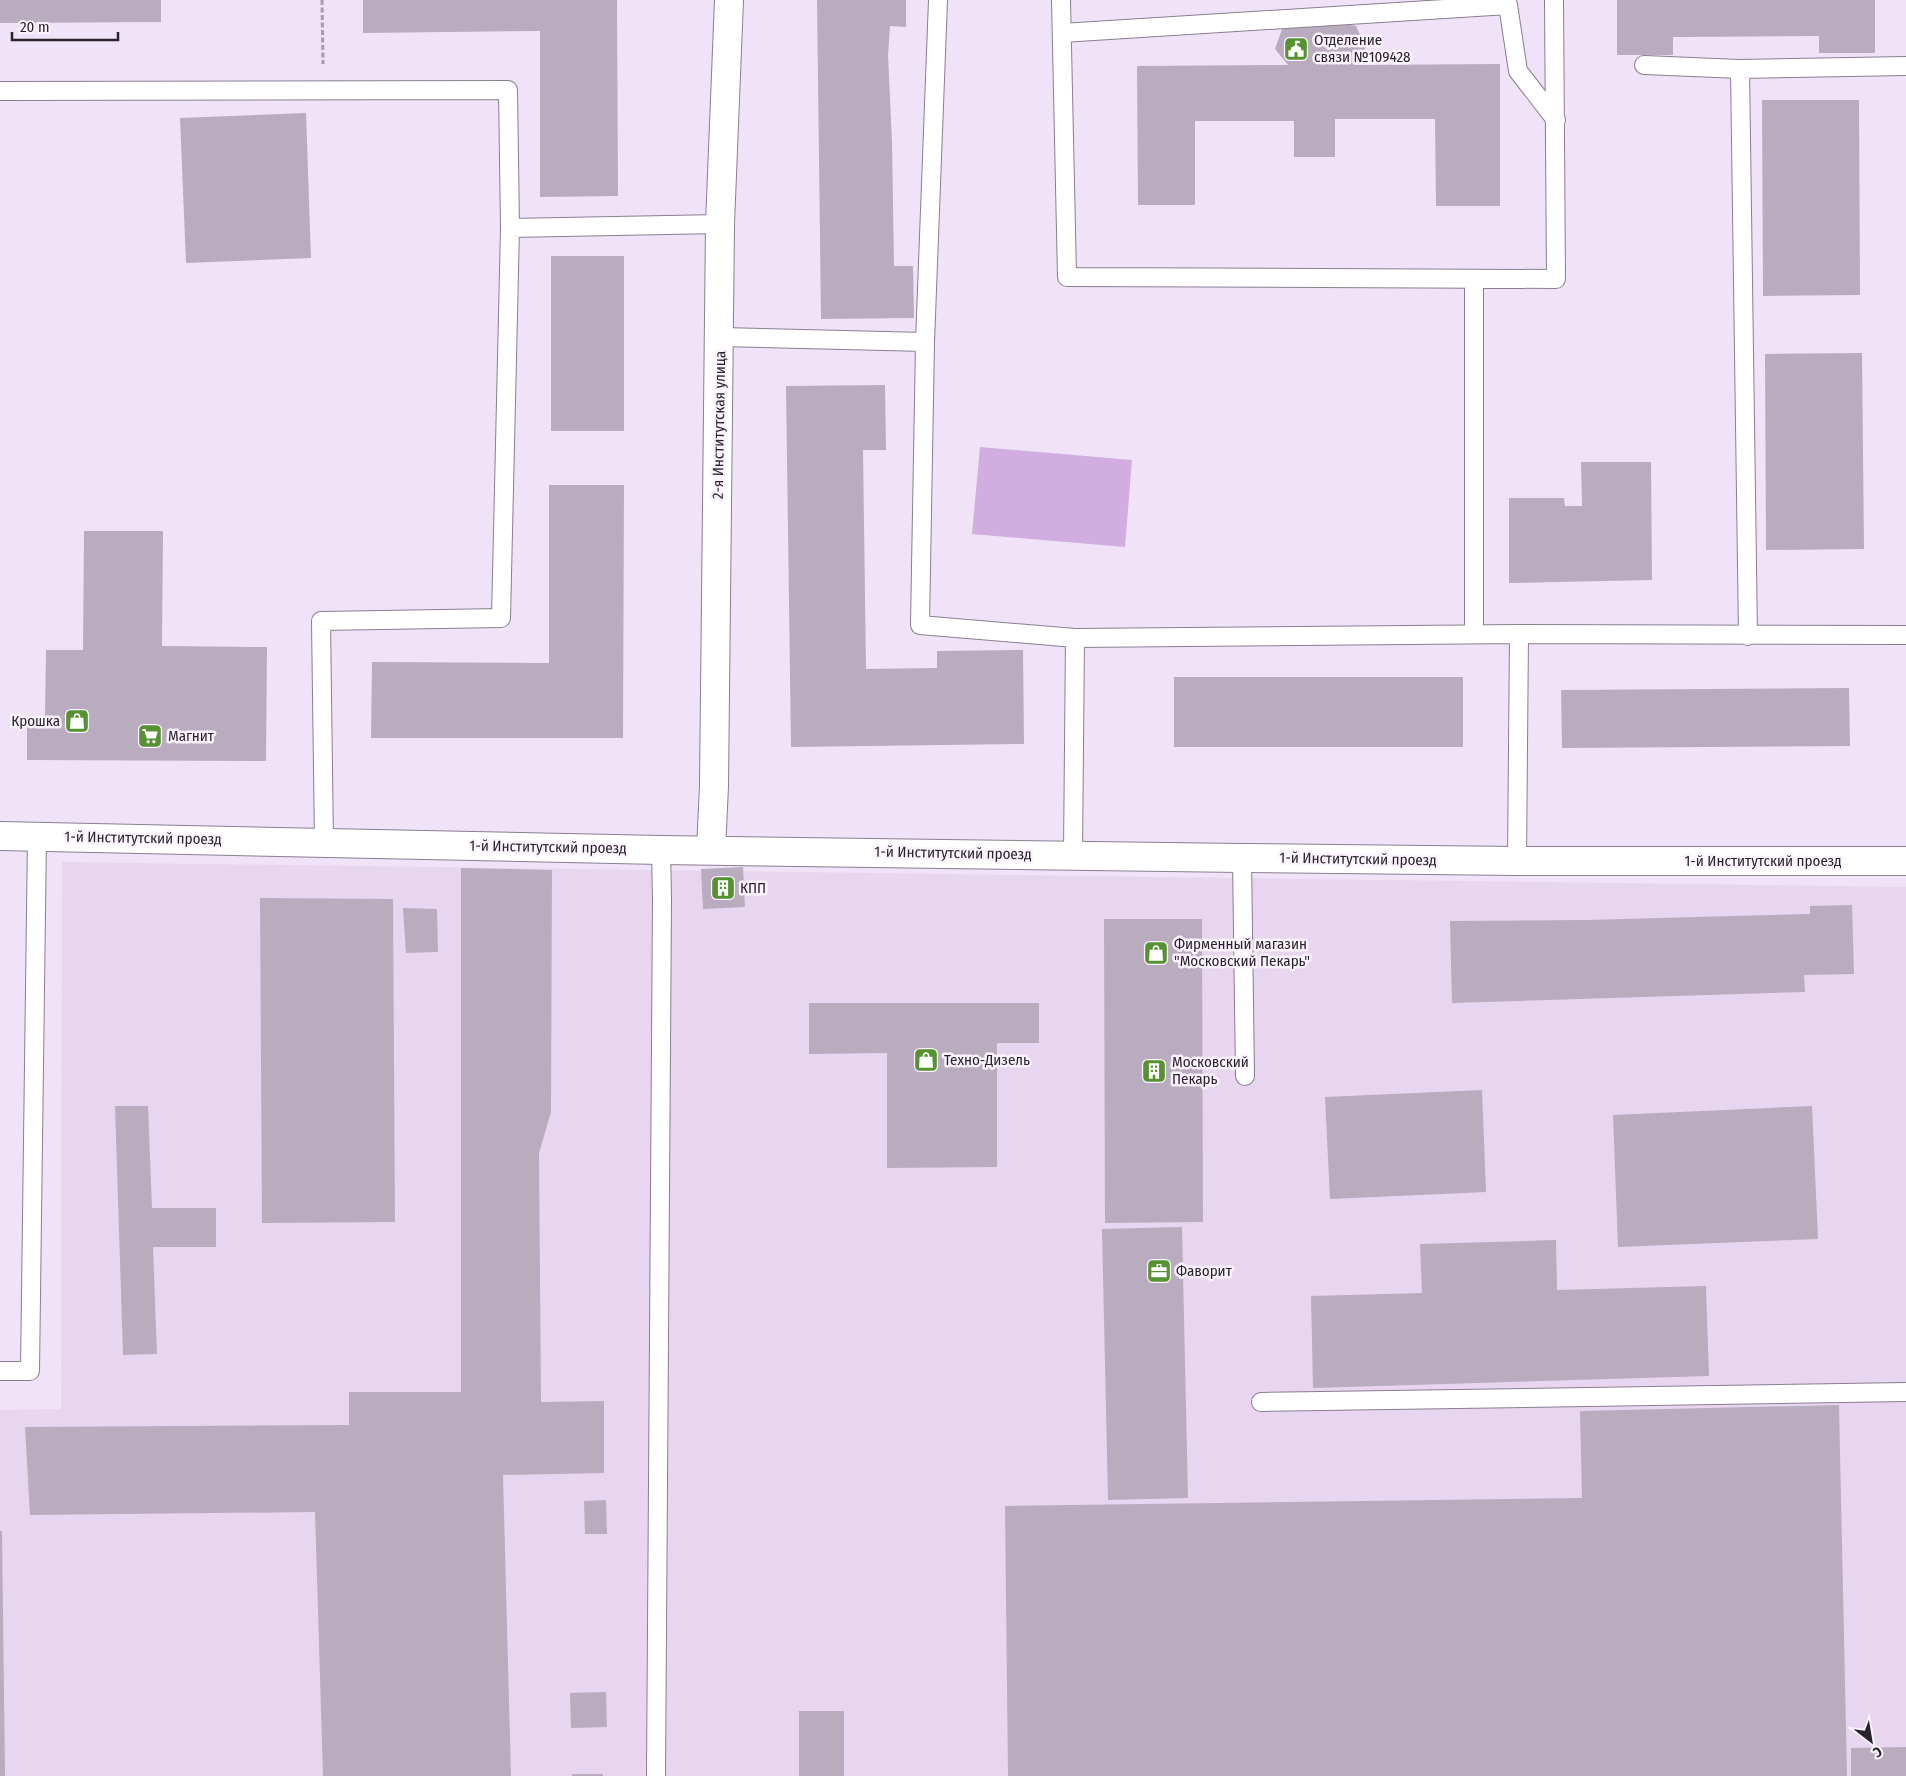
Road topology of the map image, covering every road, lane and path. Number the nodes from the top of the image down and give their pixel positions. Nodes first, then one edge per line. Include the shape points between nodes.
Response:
1 (322, 0) edge
2 (728, 0) edge
3 (938, 0) edge
4 (1061, 0) edge
5 (1554, 0) edge
6 (1062, 33) junction
7 (1644, 65) dead end
8 (1906, 66) edge
9 (1740, 68) junction
10 (323, 90) junction
11 (0, 91) edge
12 (1556, 120) junction
13 (720, 224) junction
14 (510, 228) junction
15 (1474, 278) junction
16 (720, 337) junction
17 (924, 342) junction
18 (1474, 634) junction
19 (1519, 634) junction
20 (1748, 636) junction
21 (1906, 636) edge
22 (1076, 638) junction
23 (0, 836) edge
24 (37, 836) junction
25 (324, 842) junction
26 (661, 850) junction
27 (711, 850) junction
28 (1073, 854) junction
29 (1242, 858) junction
30 (1906, 860) edge
31 (1517, 861) junction
32 (1245, 1076) dead end
33 (0, 1371) edge
34 (1906, 1392) edge
35 (1261, 1402) dead end
36 (656, 1776) edge

1 - 10 path
2 - 13 street, 2-я Институтская улица
3 - 17 lane
4 - 6 lane
5 - 12 lane
6 - 12 lane via 1508,5 1518,71
6 - 15 lane via 1067,277
7 - 9 lane
8 - 9 lane
9 - 20 lane
10 - 11 lane
10 - 14 lane via 508,90
12 - 15 lane via 1556,279
13 - 14 lane
13 - 16 street, 2-я Институтская улица
14 - 25 lane via 501,618 321,621
15 - 18 lane
16 - 17 lane
16 - 27 street, 2-я Институтская улица
17 - 22 lane via 920,625
18 - 19 lane
18 - 22 lane
19 - 20 lane
19 - 31 lane
20 - 21 lane
22 - 28 lane
23 - 24 street, 1-й Институтский проезд
24 - 25 street, 1-й Институтский проезд
24 - 33 lane via 30,1371
25 - 26 street, 1-й Институтский проезд
26 - 27 street, 1-й Институтский проезд
26 - 36 lane
27 - 28 street, 1-й Институтский проезд
28 - 29 street, 1-й Институтский проезд
29 - 31 street, 1-й Институтский проезд
29 - 32 lane
30 - 31 street, 1-й Институтский проезд
34 - 35 lane

